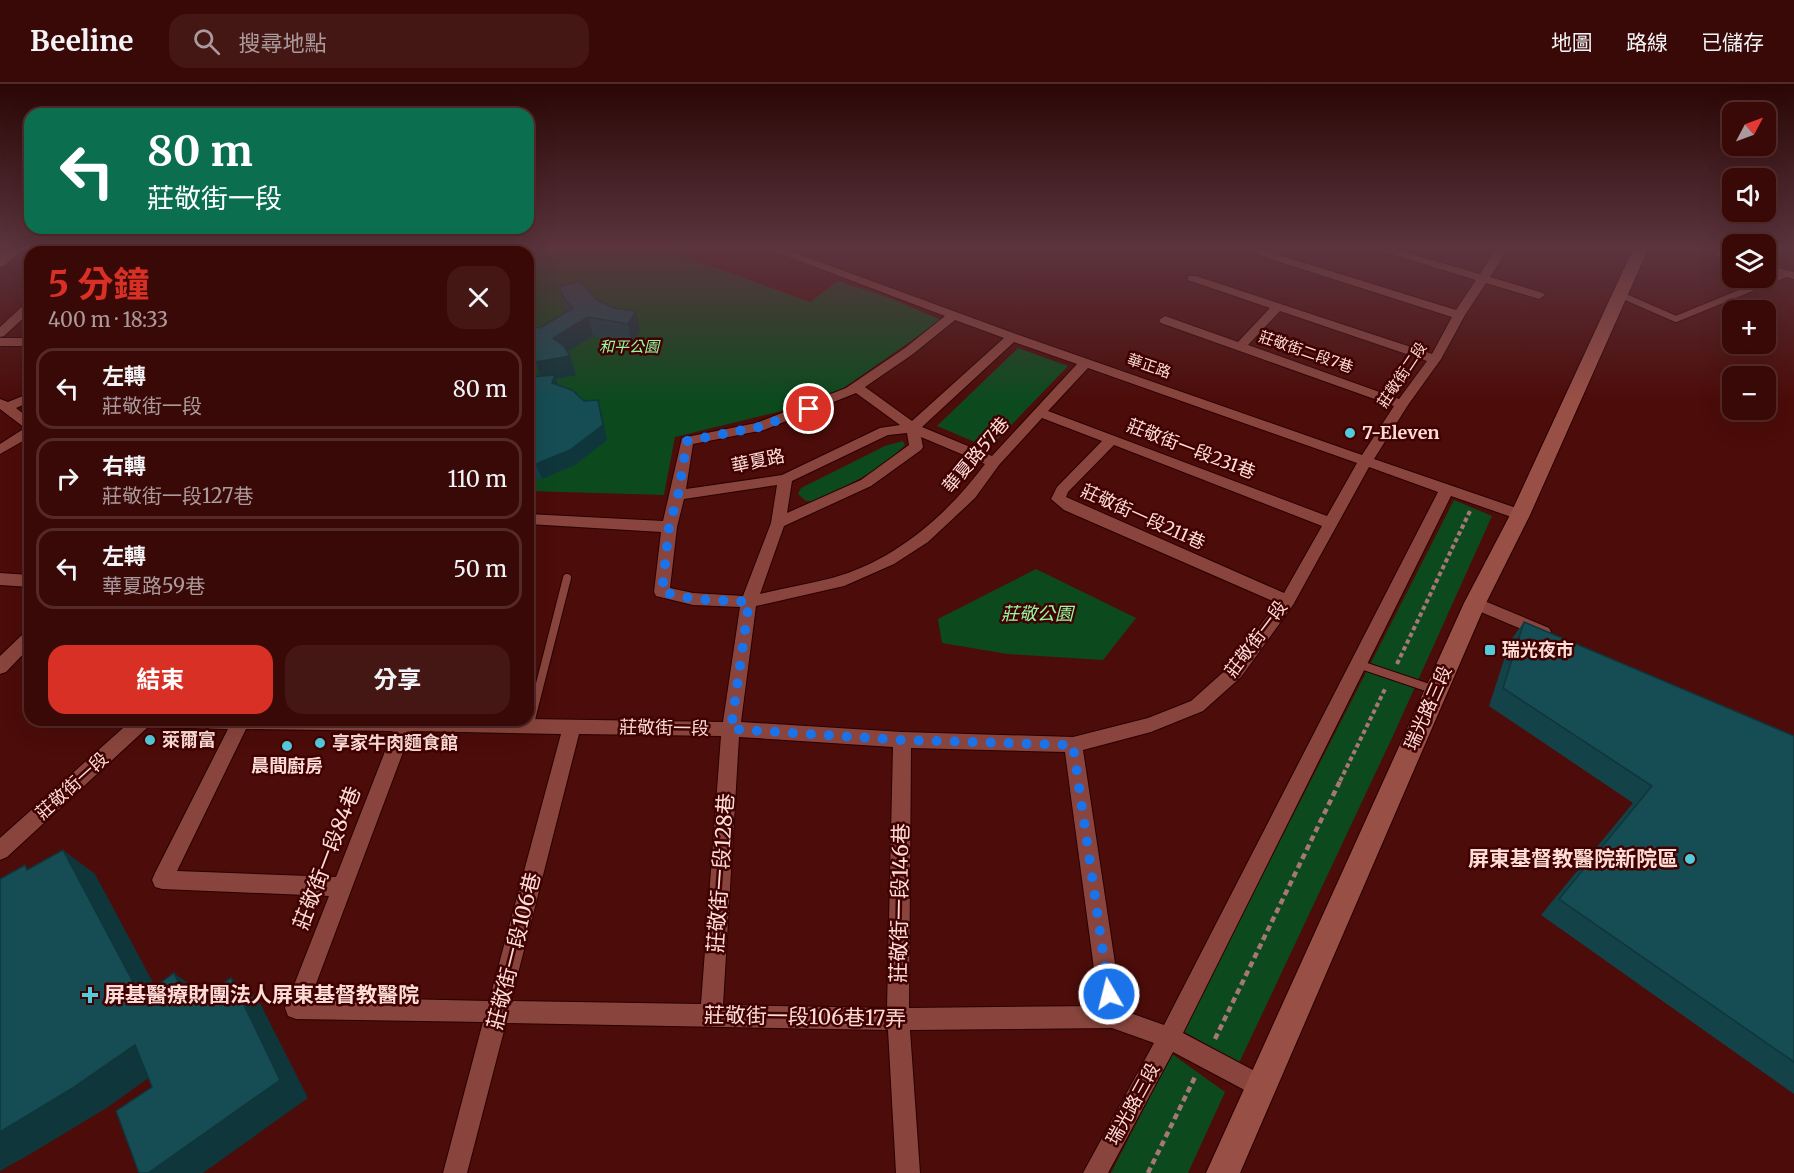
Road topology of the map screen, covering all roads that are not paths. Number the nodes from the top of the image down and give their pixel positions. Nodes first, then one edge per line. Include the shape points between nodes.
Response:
1 (907, 298) edge
2 (1253, 298) edge
3 (1410, 298) edge
4 (1471, 298) edge
5 (1620, 298) edge
6 (1627, 298) edge
7 (1731, 298) edge
8 (1278, 306) junction
9 (24, 311) edge
10 (954, 315) junction
11 (1460, 315) junction
12 (1165, 320) dead end
13 (0, 333) edge
14 (1012, 337) junction
15 (0, 342) edge
16 (24, 342) edge
17 (1240, 347) junction
18 (1435, 359) junction
19 (1086, 362) junction
20 (856, 387) junction
21 (24, 398) edge
22 (1402, 404) junction
23 (4, 405) edge
24 (1039, 411) junction
25 (24, 420) edge
26 (913, 428) junction
27 (24, 435) edge
28 (1111, 440) junction
29 (0, 450) edge
30 (1366, 460) junction
31 (994, 462) junction
32 (785, 479) junction
33 (1447, 489) junction
34 (678, 495) junction
35 (1520, 515) junction
36 (534, 519) edge
37 (1330, 523) junction
38 (778, 524) junction
39 (669, 527) junction
40 (0, 579) edge
41 (567, 579) dead end
42 (24, 581) edge
43 (1287, 601) junction
44 (749, 602) junction
45 (1475, 603) junction
46 (1563, 640) edge
47 (24, 643) edge
48 (1358, 664) junction
49 (0, 667) edge
50 (1436, 690) junction
51 (534, 708) edge
52 (139, 726) edge
53 (238, 726) edge
54 (404, 726) edge
55 (466, 726) edge
56 (529, 727) joint
57 (572, 728) junction
58 (731, 729) junction
59 (902, 740) junction
60 (1073, 745) junction
61 (0, 851) edge
62 (340, 887) junction
63 (296, 1008) joint
64 (499, 1014) junction
65 (711, 1016) junction
66 (1112, 1017) junction
67 (898, 1018) junction
68 (1169, 1038) junction
69 (1260, 1086) junction
70 (455, 1173) edge
71 (908, 1173) edge
72 (1095, 1173) edge
73 (1223, 1173) edge

1 - 10 street, 華正路
2 - 8 street
3 - 11 street
4 - 11 street, 莊敬街二段
5 - 35 street, 瑞光路三段
6 - 7 lane via 1676,319
8 - 17 street
8 - 18 street
9 - 13 street
10 - 14 street, 華正路
10 - 20 street
11 - 18 street, 莊敬街二段
12 - 17 street, 莊敬街二段7巷
14 - 19 street, 華正路
14 - 26 street
15 - 16 street
17 - 22 street, 莊敬街二段7巷
18 - 22 street, 莊敬街二段
19 - 24 street, 華夏路57巷
19 - 30 street, 華正路
20 - 26 street
20 - 34 street via 759,427 687,441
21 - 23 street
22 - 30 street, 莊敬街二段
23 - 25 street
24 - 28 street, 莊敬街一段231巷
24 - 31 street, 華夏路57巷
26 - 31 street
26 - 32 street, 華夏路 via 885,431
26 - 38 street via 916,447 866,483
27 - 29 street
28 - 37 street, 莊敬街一段231巷
28 - 43 street, 莊敬街一段211巷 via 1062,490 1058,499
30 - 33 street, 華正路
30 - 37 street, 莊敬街一段
31 - 44 street, 華夏路57巷 via 970,495 923,538 889,560 838,582
32 - 34 street, 華夏路
32 - 38 street, 莊敬街一段128巷
33 - 35 street, 華正路
33 - 48 street, 瑞光路三段
34 - 39 street
35 - 45 street, 瑞光路三段
36 - 39 street
37 - 43 street, 莊敬街一段
38 - 44 street, 莊敬街一段128巷
39 - 44 street, 華夏路57巷 via 662,592 693,599
40 - 42 street
41 - 51 lane
43 - 60 street, 莊敬街一段 via 1234,672 1197,706 1151,725
44 - 58 street, 莊敬街一段128巷
45 - 46 street
45 - 50 street, 瑞光路三段
47 - 49 street
48 - 50 lane
48 - 68 street, 瑞光路三段
50 - 69 street, 瑞光路三段
52 - 61 street, 莊敬街一段
53 - 62 street via 162,879
54 - 62 street, 莊敬街一段84巷
55 - 56 street, 莊敬街一段
56 - 57 street, 莊敬街一段
57 - 58 street, 莊敬街一段
57 - 64 street, 莊敬街一段106巷
58 - 59 street, 莊敬街一段
58 - 65 street, 莊敬街一段128巷
59 - 60 street, 莊敬街一段
59 - 67 street, 莊敬街一段146巷
60 - 66 street
62 - 63 street, 莊敬街一段84巷
63 - 64 street, 莊敬街一段106巷17弄
64 - 65 street, 莊敬街一段106巷17弄
64 - 70 street, 莊敬街一段106巷
65 - 67 street, 莊敬街一段106巷17弄
66 - 67 street, 莊敬街一段106巷17弄
66 - 68 street
67 - 71 street, 莊敬街一段146巷
68 - 69 street
68 - 72 street, 瑞光路三段
69 - 73 street, 瑞光路三段

